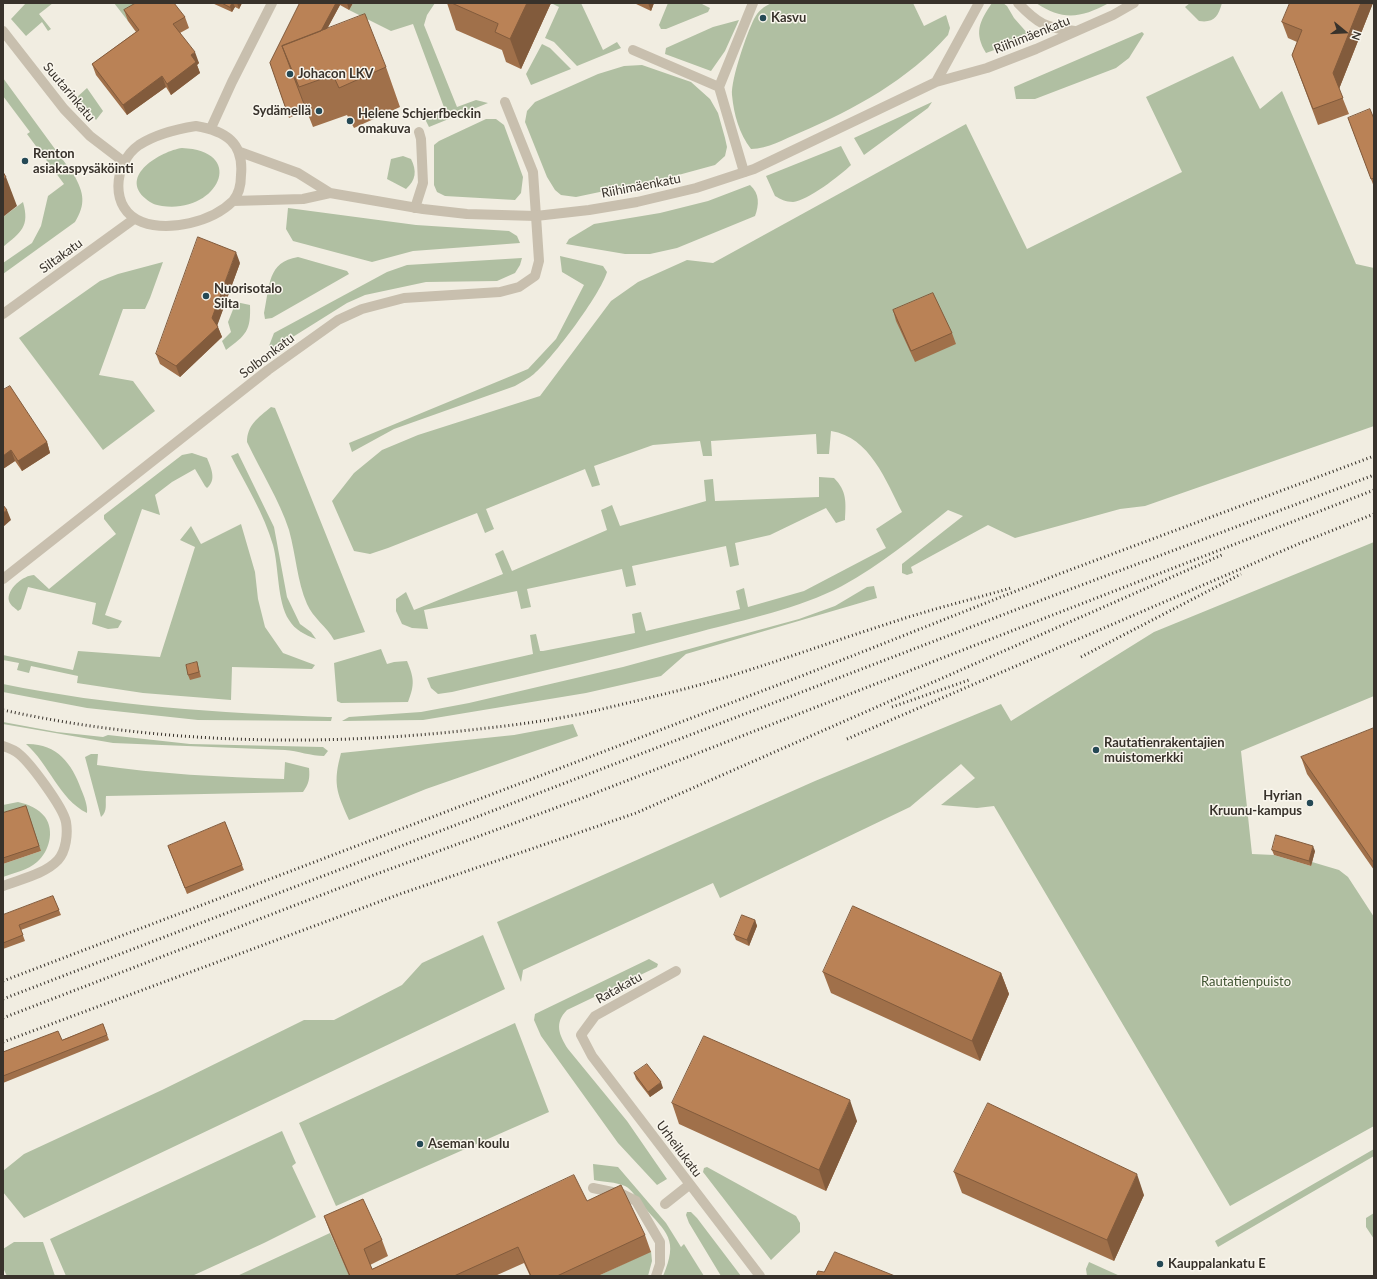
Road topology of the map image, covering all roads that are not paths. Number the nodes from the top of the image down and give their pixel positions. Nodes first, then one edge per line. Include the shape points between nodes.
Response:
1 (272, 3) edge
2 (753, 3) edge
3 (979, 3) edge
4 (1018, 3) edge
5 (1134, 3) edge
6 (3, 31) edge
7 (1076, 31) junction
8 (633, 50) dead end
9 (936, 82) junction
10 (718, 87) junction
11 (505, 102) dead end
12 (212, 128) junction
13 (419, 132) dead end
14 (240, 152) junction
15 (124, 162) junction
16 (744, 172) junction
17 (330, 193) junction
18 (233, 201) junction
19 (415, 208) junction
20 (536, 216) junction
21 (134, 219) junction
22 (3, 314) edge
23 (3, 579) edge
24 (3, 746) edge
25 (3, 886) edge
26 (676, 971) dead end
27 (581, 1035) joint
28 (689, 1185) junction
29 (593, 1188) dead end
30 (665, 1204) dead end
31 (656, 1276) edge
32 (760, 1276) edge

1 - 12 street
2 - 10 street
3 - 9 street
4 - 7 street via 1036,21 1053,28
5 - 7 street, Riihimäenkatu
6 - 15 street, Suutarinkatu via 64,109 90,136
7 - 9 street, Riihimäenkatu via 987,68
8 - 10 street
9 - 16 street, Riihimäenkatu via 806,146
10 - 16 street
11 - 20 street, Solbonkatu via 532,172
12 - 14 street via 226,136
12 - 15 street via 196,126 160,135 138,146
13 - 19 street via 423,183
14 - 17 street, Riihimäenkatu via 298,173
14 - 18 street via 241,180
15 - 21 street via 118,177 117,190 122,207
16 - 20 street, Riihimäenkatu via 696,188 636,202
17 - 18 street, Riihimäenkatu via 304,199
17 - 19 street, Riihimäenkatu
18 - 21 street via 210,216 191,223 161,226
19 - 20 street, Riihimäenkatu via 467,214
20 - 23 street, Solbonkatu via 539,261 535,276 519,287 500,292 404,298 362,309 338,320 268,370
21 - 22 street, Siltakatu
24 - 25 street via 18,753 42,782 61,810 66,822 66,836 65,848 51,867
26 - 27 street, Ratakatu via 595,1016
27 - 28 street, Urheilukatu via 592,1056
28 - 30 street
28 - 32 street, Urheilukatu
29 - 31 street via 622,1194 636,1201 660,1242 660,1264

